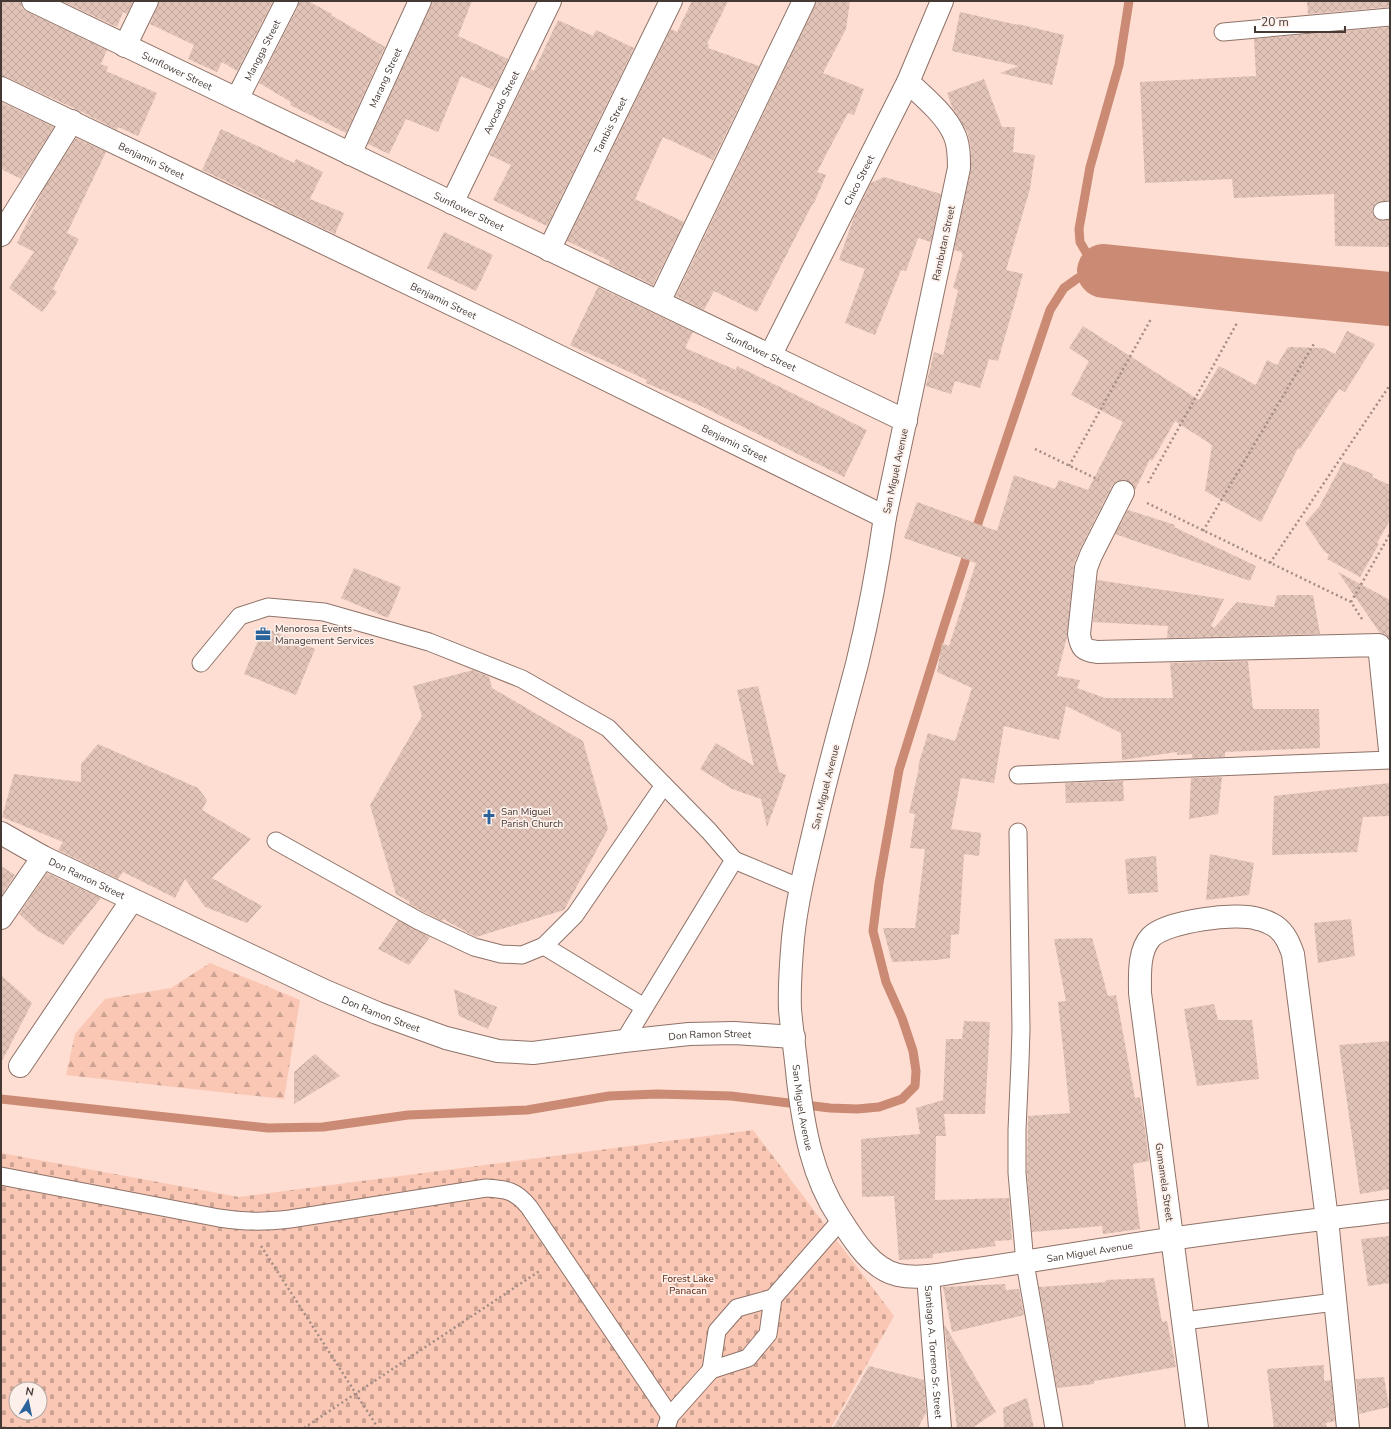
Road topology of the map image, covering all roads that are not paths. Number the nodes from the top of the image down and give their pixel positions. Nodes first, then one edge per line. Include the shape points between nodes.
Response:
1 (33, 1) edge
2 (147, 1) edge
3 (288, 1) edge
4 (420, 1) edge
5 (550, 1) edge
6 (672, 1) edge
7 (804, 1) edge
8 (942, 1) edge
9 (1390, 17) edge
10 (1223, 32) dead end
11 (125, 46) junction
12 (908, 82) junction
13 (1, 88) edge
14 (238, 99) junction
15 (72, 121) junction
16 (350, 154) junction
17 (452, 203) junction
18 (1, 236) edge
19 (549, 250) junction
20 (659, 302) junction
21 (770, 356) junction
22 (906, 421) junction
23 (1131, 496) road end
24 (885, 517) junction
25 (201, 663) dead end
26 (1390, 750) edge
27 (1390, 760) edge
28 (1018, 775) dead end
29 (664, 785) junction
30 (1018, 832) dead end
31 (1, 833) edge
32 (276, 841) dead end
33 (43, 857) junction
34 (734, 860) junction
35 (801, 888) junction
36 (132, 900) junction
37 (1, 918) edge
38 (544, 946) junction
39 (644, 1007) junction
40 (794, 1037) junction
41 (624, 1041) junction
42 (20, 1066) dead end
43 (1, 1176) edge
44 (1390, 1211) edge
45 (1327, 1219) junction
46 (841, 1220) junction
47 (1173, 1238) junction
48 (1025, 1263) junction
49 (928, 1276) junction
50 (773, 1298) junction
51 (1335, 1302) junction
52 (1184, 1320) junction
53 (711, 1370) junction
54 (668, 1422) edge
55 (940, 1428) edge
56 (1054, 1428) edge
57 (1197, 1428) edge
58 (1348, 1428) edge

1 - 11 street, Sunflower Street
2 - 11 street
3 - 14 street, Mangga Street
4 - 16 street, Marang Street
5 - 17 street, Avocado Street
6 - 19 street, Tambis Street
7 - 20 street
8 - 12 street, Chico Street
9 - 10 lane
11 - 14 street, Sunflower Street
12 - 21 street, Chico Street
12 - 22 street, Rambutan Street via 944,118 954,134 959,149 960,168
13 - 15 street, Benjamin Street
14 - 16 street, Sunflower Street
15 - 18 street
15 - 24 street, Benjamin Street
16 - 17 street, Sunflower Street
17 - 19 street, Sunflower Street
19 - 20 street, Sunflower Street
20 - 21 street, Sunflower Street
21 - 22 street, Sunflower Street
22 - 24 street, San Miguel Avenue
23 - 26 street via 1091,555 1086,568 1079,634 1081,644 1086,650 1097,652 1379,645
24 - 35 street, San Miguel Avenue via 879,561 862,642
25 - 29 lane via 240,616 268,607 324,612 429,642 522,679 608,728
27 - 28 lane
29 - 34 lane
29 - 38 lane via 575,915
30 - 48 lane via 1021,1035 1017,1172
31 - 33 street, Don Ramon Street
32 - 38 lane via 419,921 474,947 501,954 522,955
33 - 36 street, Don Ramon Street
33 - 37 street
34 - 35 lane
34 - 39 lane
35 - 40 street, San Miguel Avenue via 791,979 790,1009
36 - 41 street, Don Ramon Street via 377,1014 446,1038 498,1051 532,1053
36 - 42 street
38 - 39 lane
39 - 41 lane
40 - 41 street, Don Ramon Street via 734,1033 689,1034
40 - 46 street, San Miguel Avenue via 804,1128 810,1153 828,1201
43 - 54 lane via 246,1222 290,1219 486,1188 510,1192 520,1197 529,1207
44 - 45 street, San Miguel Avenue
45 - 47 street, San Miguel Avenue
45 - 47 street, Gumamela Street via 1293,954 1287,938 1275,926 1257,918 1230,916 1190,921 1167,928 1151,937 1144,950 1140,969 1140,993
45 - 51 street
46 - 49 street, San Miguel Avenue via 864,1254 879,1266 894,1274
46 - 50 lane
47 - 48 street, San Miguel Avenue
47 - 52 street, Gumamela Street
48 - 49 street, San Miguel Avenue
48 - 56 lane
49 - 55 street, Santiago A. Torreno Sr. Street
50 - 53 lane via 768,1334 748,1358
50 - 53 lane via 737,1308 717,1331
51 - 52 lane
51 - 58 street
52 - 57 street, Gumamela Street
53 - 54 lane

